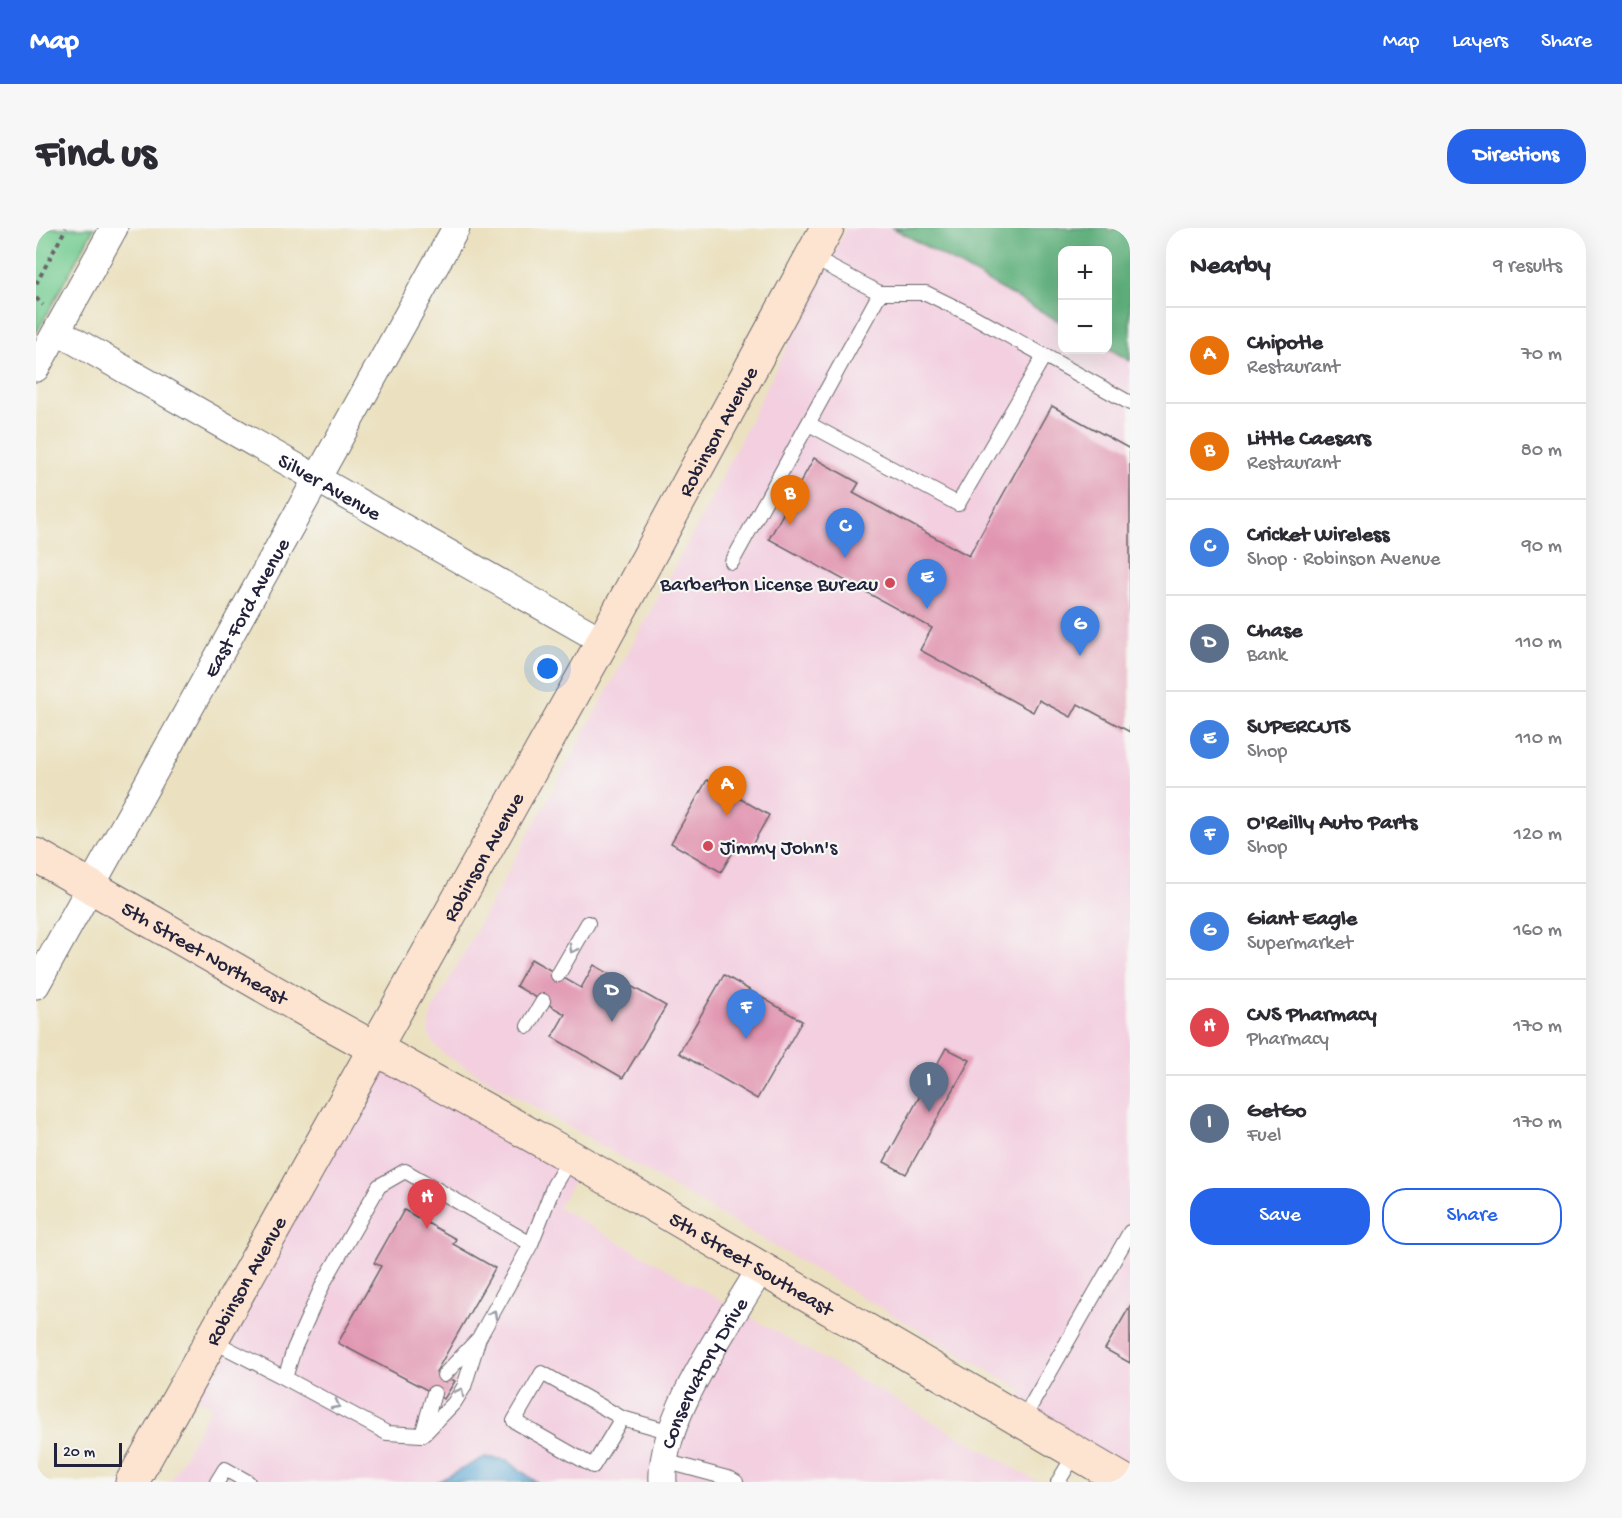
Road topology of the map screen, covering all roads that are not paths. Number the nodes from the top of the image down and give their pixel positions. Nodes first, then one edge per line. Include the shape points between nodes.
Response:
1 (114, 228) edge
2 (456, 228) edge
3 (827, 228) edge
4 (811, 257) junction
5 (880, 293) junction
6 (57, 330) junction
7 (1044, 356) junction
8 (36, 368) edge
9 (1130, 403) edge
10 (808, 424) junction
11 (318, 480) junction
12 (732, 562) dead end
13 (603, 641) junction
14 (36, 855) edge
15 (91, 886) junction
16 (588, 922) dead end
17 (558, 975) dead end
18 (36, 985) edge
19 (543, 1002) dead end
20 (528, 1026) dead end
21 (375, 1047) junction
22 (571, 1157) junction
23 (1130, 1232) edge
24 (531, 1244) junction
25 (761, 1268) junction
26 (479, 1338) junction
27 (211, 1340) junction
28 (444, 1376) dead end
29 (285, 1378) junction
30 (434, 1393) dead end
31 (622, 1418) junction
32 (1022, 1421) junction
33 (671, 1432) junction
34 (422, 1435) junction
35 (1098, 1471) edge
36 (664, 1472) edge
37 (132, 1482) edge
38 (218, 1482) edge
39 (248, 1482) edge
40 (736, 1482) edge
41 (1058, 1482) edge

1 - 6 street
2 - 11 street, East Ford Avenue
3 - 4 main road, Robinson Avenue
4 - 5 lane
4 - 13 main road, Robinson Avenue
5 - 7 lane via 926,293
5 - 10 lane
6 - 8 street
6 - 11 street, Silver Avenue
7 - 9 lane
7 - 10 lane via 958,504
10 - 12 lane
11 - 13 street, Silver Avenue
11 - 15 street, East Ford Avenue
13 - 21 main road, Robinson Avenue
14 - 15 main road, 5th Street Northeast
15 - 18 street, East Ford Avenue
15 - 21 main road, 5th Street Northeast
16 -> 17 lane
19 - 20 lane
21 - 22 main road, 5th Street Southeast
21 - 27 main road, Robinson Avenue
22 - 24 lane via 554,1185
22 - 25 main road, 5th Street Southeast
23 - 32 lane
26 -> 24 lane
24 - 29 lane via 405,1171 379,1186 324,1282
25 - 32 main road, 5th Street Southeast
25 - 33 street, Conservatory Drive via 686,1396
26 - 28 lane
34 -> 26 lane via 454,1403 464,1387
27 - 29 lane
27 - 37 main road, Robinson Avenue
29 -> 34 lane via 387,1433
30 - 34 lane
31 - 31 lane via 593,1466 513,1421 542,1373
31 - 33 lane
32 - 35 main road, 5th Street Southeast
33 - 36 street, Conservatory Drive
35 - 41 lane
36 - 40 lane
38 - 39 lane via 225,1469

